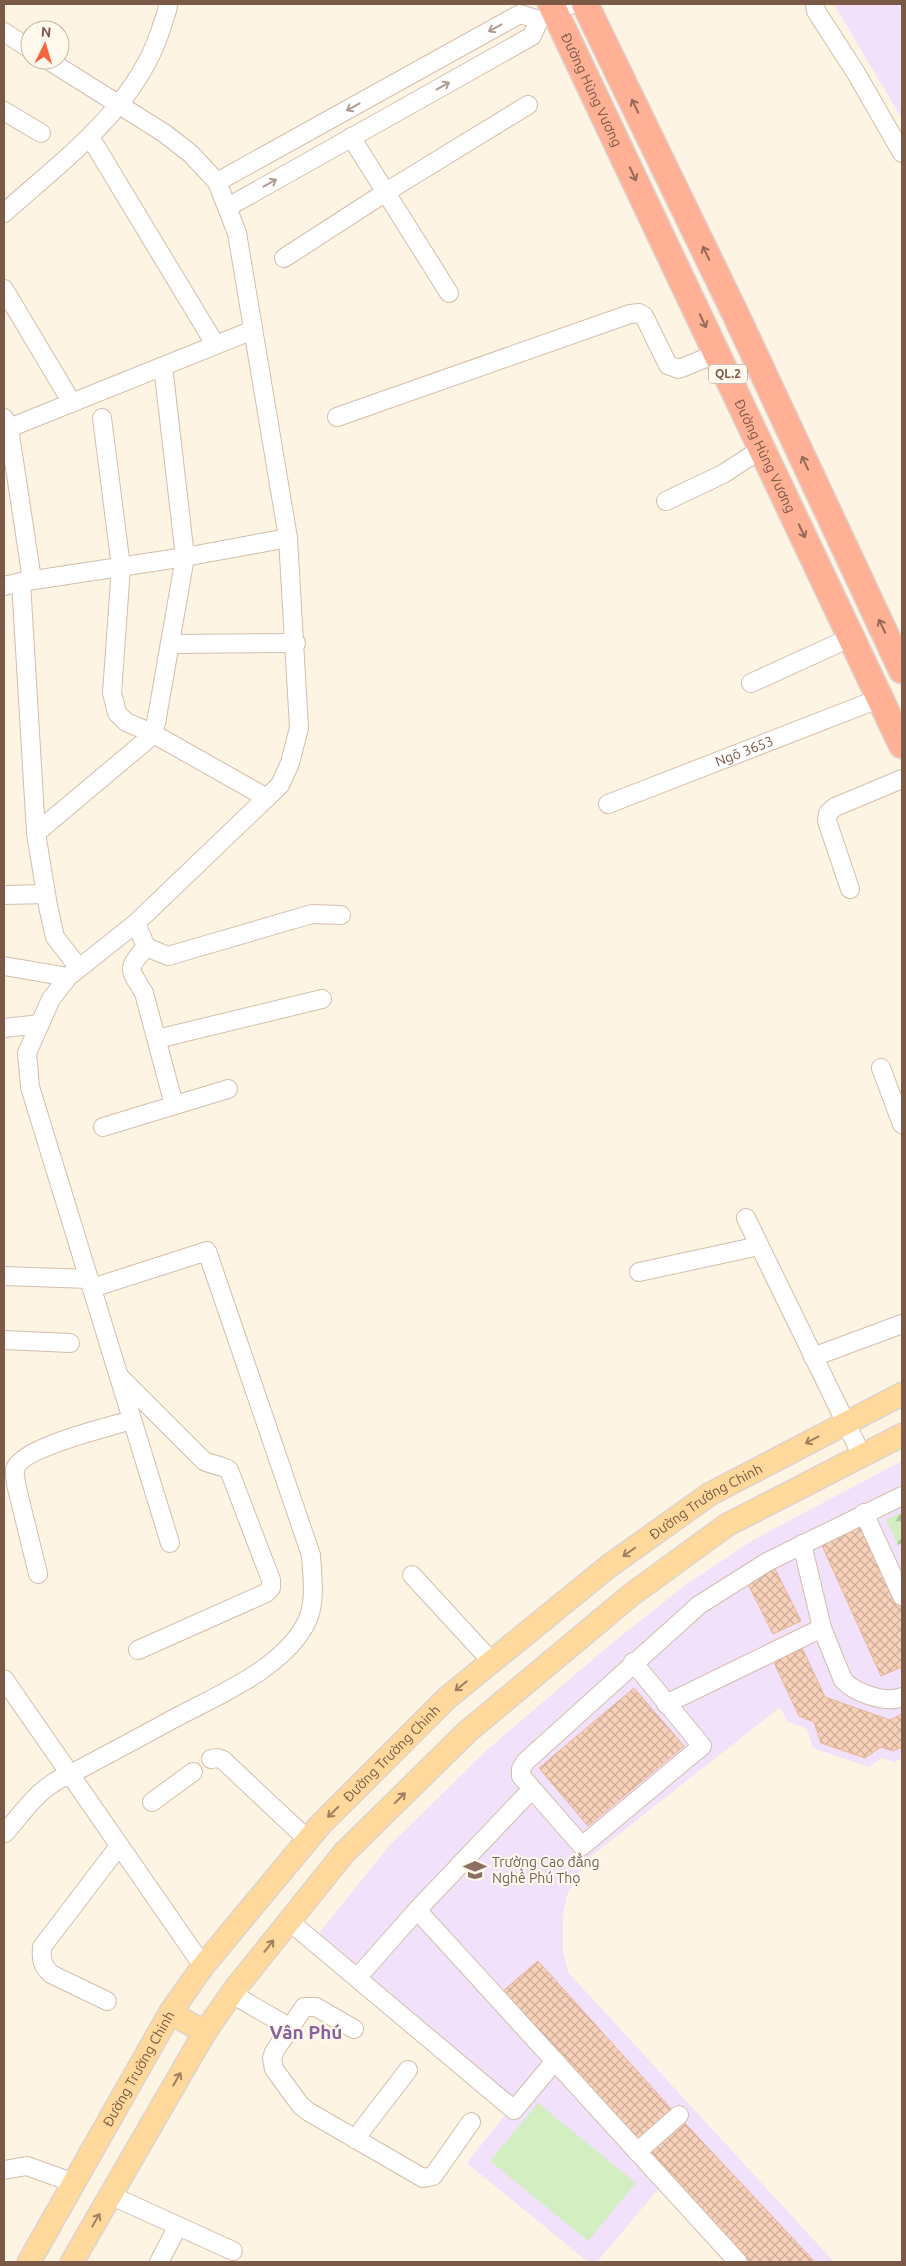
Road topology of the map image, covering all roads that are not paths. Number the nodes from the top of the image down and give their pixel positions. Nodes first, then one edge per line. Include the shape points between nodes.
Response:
1 (168, 4) edge
2 (585, 4) edge
3 (815, 4) edge
4 (554, 10) edge
5 (4, 32) edge
6 (20, 42) edge
7 (64, 70) edge
8 (400, 81) junction
9 (412, 103) junction
10 (528, 104) dead end
11 (119, 105) junction
12 (4, 111) edge
13 (328, 121) junction
14 (41, 133) dead end
15 (90, 137) junction
16 (346, 140) junction
17 (902, 153) edge
18 (217, 182) junction
19 (386, 192) junction
20 (228, 207) junction
21 (4, 213) edge
22 (284, 258) dead end
23 (4, 289) edge
24 (449, 293) dead end
25 (253, 330) junction
26 (215, 344) junction
27 (718, 353) junction
28 (163, 366) junction
29 (72, 403) junction
30 (337, 416) dead end
31 (102, 418) dead end
32 (7, 423) edge
33 (763, 448) junction
34 (666, 501) dead end
35 (288, 538) junction
36 (185, 557) junction
37 (121, 567) junction
38 (26, 581) junction
39 (4, 586) edge
40 (852, 637) junction
41 (296, 643) junction
42 (170, 644) junction
43 (902, 670) edge
44 (751, 683) dead end
45 (881, 698) junction
46 (152, 732) junction
47 (902, 745) edge
48 (902, 779) edge
49 (267, 798) junction
50 (608, 804) dead end
51 (36, 833) junction
52 (850, 889) dead end
53 (46, 894) junction
54 (4, 896) edge
55 (341, 915) dead end
56 (136, 923) junction
57 (146, 947) junction
58 (4, 966) edge
59 (74, 973) junction
60 (322, 999) dead end
61 (40, 1024) junction
62 (4, 1028) edge
63 (157, 1039) junction
64 (881, 1068) dead end
65 (228, 1089) dead end
66 (174, 1105) junction
67 (902, 1124) edge
68 (103, 1127) dead end
69 (746, 1218) dead end
70 (759, 1246) junction
71 (639, 1272) dead end
72 (4, 1276) edge
73 (90, 1284) junction
74 (902, 1324) edge
75 (4, 1340) edge
76 (70, 1343) dead end
77 (813, 1358) junction
78 (118, 1374) junction
79 (902, 1394) edge
80 (132, 1420) junction
81 (845, 1423) junction
82 (902, 1435) edge
83 (862, 1456) junction
84 (902, 1496) edge
85 (864, 1513) junction
86 (170, 1542) dead end
87 (802, 1544) junction
88 (38, 1574) dead end
89 (412, 1575) dead end
90 (902, 1596) edge
91 (822, 1628) junction
92 (138, 1650) dead end
93 (492, 1662) junction
94 (633, 1662) junction
95 (6, 1688) edge
96 (902, 1697) edge
97 (666, 1704) junction
98 (211, 1759) dead end
99 (193, 1772) dead end
100 (70, 1775) junction
101 (532, 1789) junction
102 (152, 1802) dead end
103 (4, 1832) edge
104 (307, 1839) junction
105 (120, 1846) junction
106 (417, 1910) junction
107 (289, 1921) junction
108 (203, 1966) junction
109 (357, 1978) junction
110 (232, 1994) junction
111 (107, 2001) dead end
112 (170, 2013) junction
113 (289, 2027) junction
114 (354, 2029) dead end
115 (204, 2032) junction
116 (555, 2061) junction
117 (408, 2070) dead end
118 (679, 2115) dead end
119 (470, 2122) dead end
120 (356, 2139) junction
121 (637, 2152) junction
122 (4, 2170) edge
123 (74, 2183) junction
124 (110, 2195) junction
125 (178, 2226) junction
126 (233, 2251) dead end
127 (29, 2262) edge
128 (72, 2262) edge
129 (159, 2262) edge
130 (738, 2262) edge

1 - 11 street via 146,66
43 -> 2 highway, QL.2 via 735,313
3 - 17 street via 816,11
4 -> 8 street via 520,14
9 -> 4 street via 532,36
4 -> 27 highway, Đường Hùng Vương / QL.2
5 - 6 street
7 - 11 street
8 - 9 street
8 -> 13 street
9 - 16 street
10 - 19 street
11 - 15 street
11 - 18 street via 191,154
12 - 14 street
13 - 16 street
13 - 18 street
15 - 21 street
15 - 26 street
16 - 19 street
20 -> 16 street
18 - 20 street
19 - 22 street
19 - 24 street
20 - 25 street via 236,233
23 - 29 street
25 - 26 street
25 - 35 street
26 - 28 street
27 - 30 street via 679,369 673,368 668,365 644,316 630,314
27 - 33 highway, Đường Hùng Vương / QL.2
28 - 29 street
28 - 36 street
29 - 32 street
31 - 37 street
32 - 38 street
33 - 34 street via 731,470
33 -> 40 highway, Đường Hùng Vương / QL.2
35 - 36 street
35 - 41 street
36 - 37 street
36 - 42 street
37 - 38 street
37 - 46 street via 112,693 117,712 126,722
38 - 39 street
38 - 51 street
40 - 44 street
40 - 45 highway, Đường Hùng Vương / QL.2
41 - 42 street
41 - 49 street via 300,728 280,785
42 - 46 street
45 - 47 highway, Đường Hùng Vương / QL.2
45 - 50 street, Ngõ 3653
46 - 49 street
46 - 51 street via 148,739
48 - 52 street via 828,813 827,821
49 - 56 street
51 - 53 street
53 - 54 street
53 - 59 street via 55,937
55 - 57 street via 312,914 168,956
56 - 57 street
56 - 59 street
57 - 63 street via 132,963 131,970 144,993
58 - 59 street
59 - 61 street via 51,999
60 - 63 street
61 - 62 street
61 - 73 street via 27,1053 30,1088
63 - 66 street
64 - 67 street
65 - 66 street
66 - 68 street
69 - 70 street
70 - 71 street
70 - 77 street
72 - 73 street
73 - 78 street
73 - 100 street via 207,1251 311,1555 312,1592 309,1616 301,1633 280,1656 246,1680
74 - 77 street
75 - 76 street
77 - 81 street
78 - 80 street
78 - 92 street via 204,1461 229,1470 271,1580 271,1588 266,1593
79 - 81 main road, Đường Trường Chinh
80 - 86 street
80 - 88 street via 38,1449 23,1458 15,1469
81 - 83 street
81 -> 93 main road, Đường Trường Chinh via 710,1494 609,1566
82 - 83 main road
107 -> 83 main road via 344,1853 467,1732 632,1595 727,1525
84 - 85 street
85 - 87 street
85 - 90 street
87 - 91 street
87 - 94 street via 698,1605
89 - 93 street
91 - 96 street via 839,1673 848,1686 883,1700 893,1701
91 - 97 street
93 -> 104 main road, Đường Trường Chinh via 447,1698
94 - 97 street
94 - 101 street via 525,1762 521,1776
95 - 100 street
97 - 101 street via 702,1746 582,1846
98 - 104 street via 223,1760
99 - 102 street
100 - 103 street via 45,1787
100 - 105 street
101 - 106 street
104 - 108 main road, Đường Trường Chinh
105 - 108 street
105 - 111 street via 42,1947 41,1958 45,1969 52,1974
106 - 109 street
106 - 116 street
107 - 109 street
110 -> 107 main road
108 - 112 main road, Đường Trường Chinh
109 - 116 street via 514,2110
110 - 113 street
110 - 115 main road
112 - 115 main road
112 - 123 main road, Đường Trường Chinh
113 - 114 street via 308,2006 316,2007
113 - 120 street via 274,2052 274,2069 301,2106
124 -> 115 main road
116 - 121 street
117 - 120 street
118 - 121 street
119 - 120 street via 430,2178 423,2178
121 - 130 street
122 - 123 street via 28,2166
123 - 127 main road, Đường Trường Chinh
124 - 125 street
128 -> 124 main road
125 - 126 street
125 - 129 street

